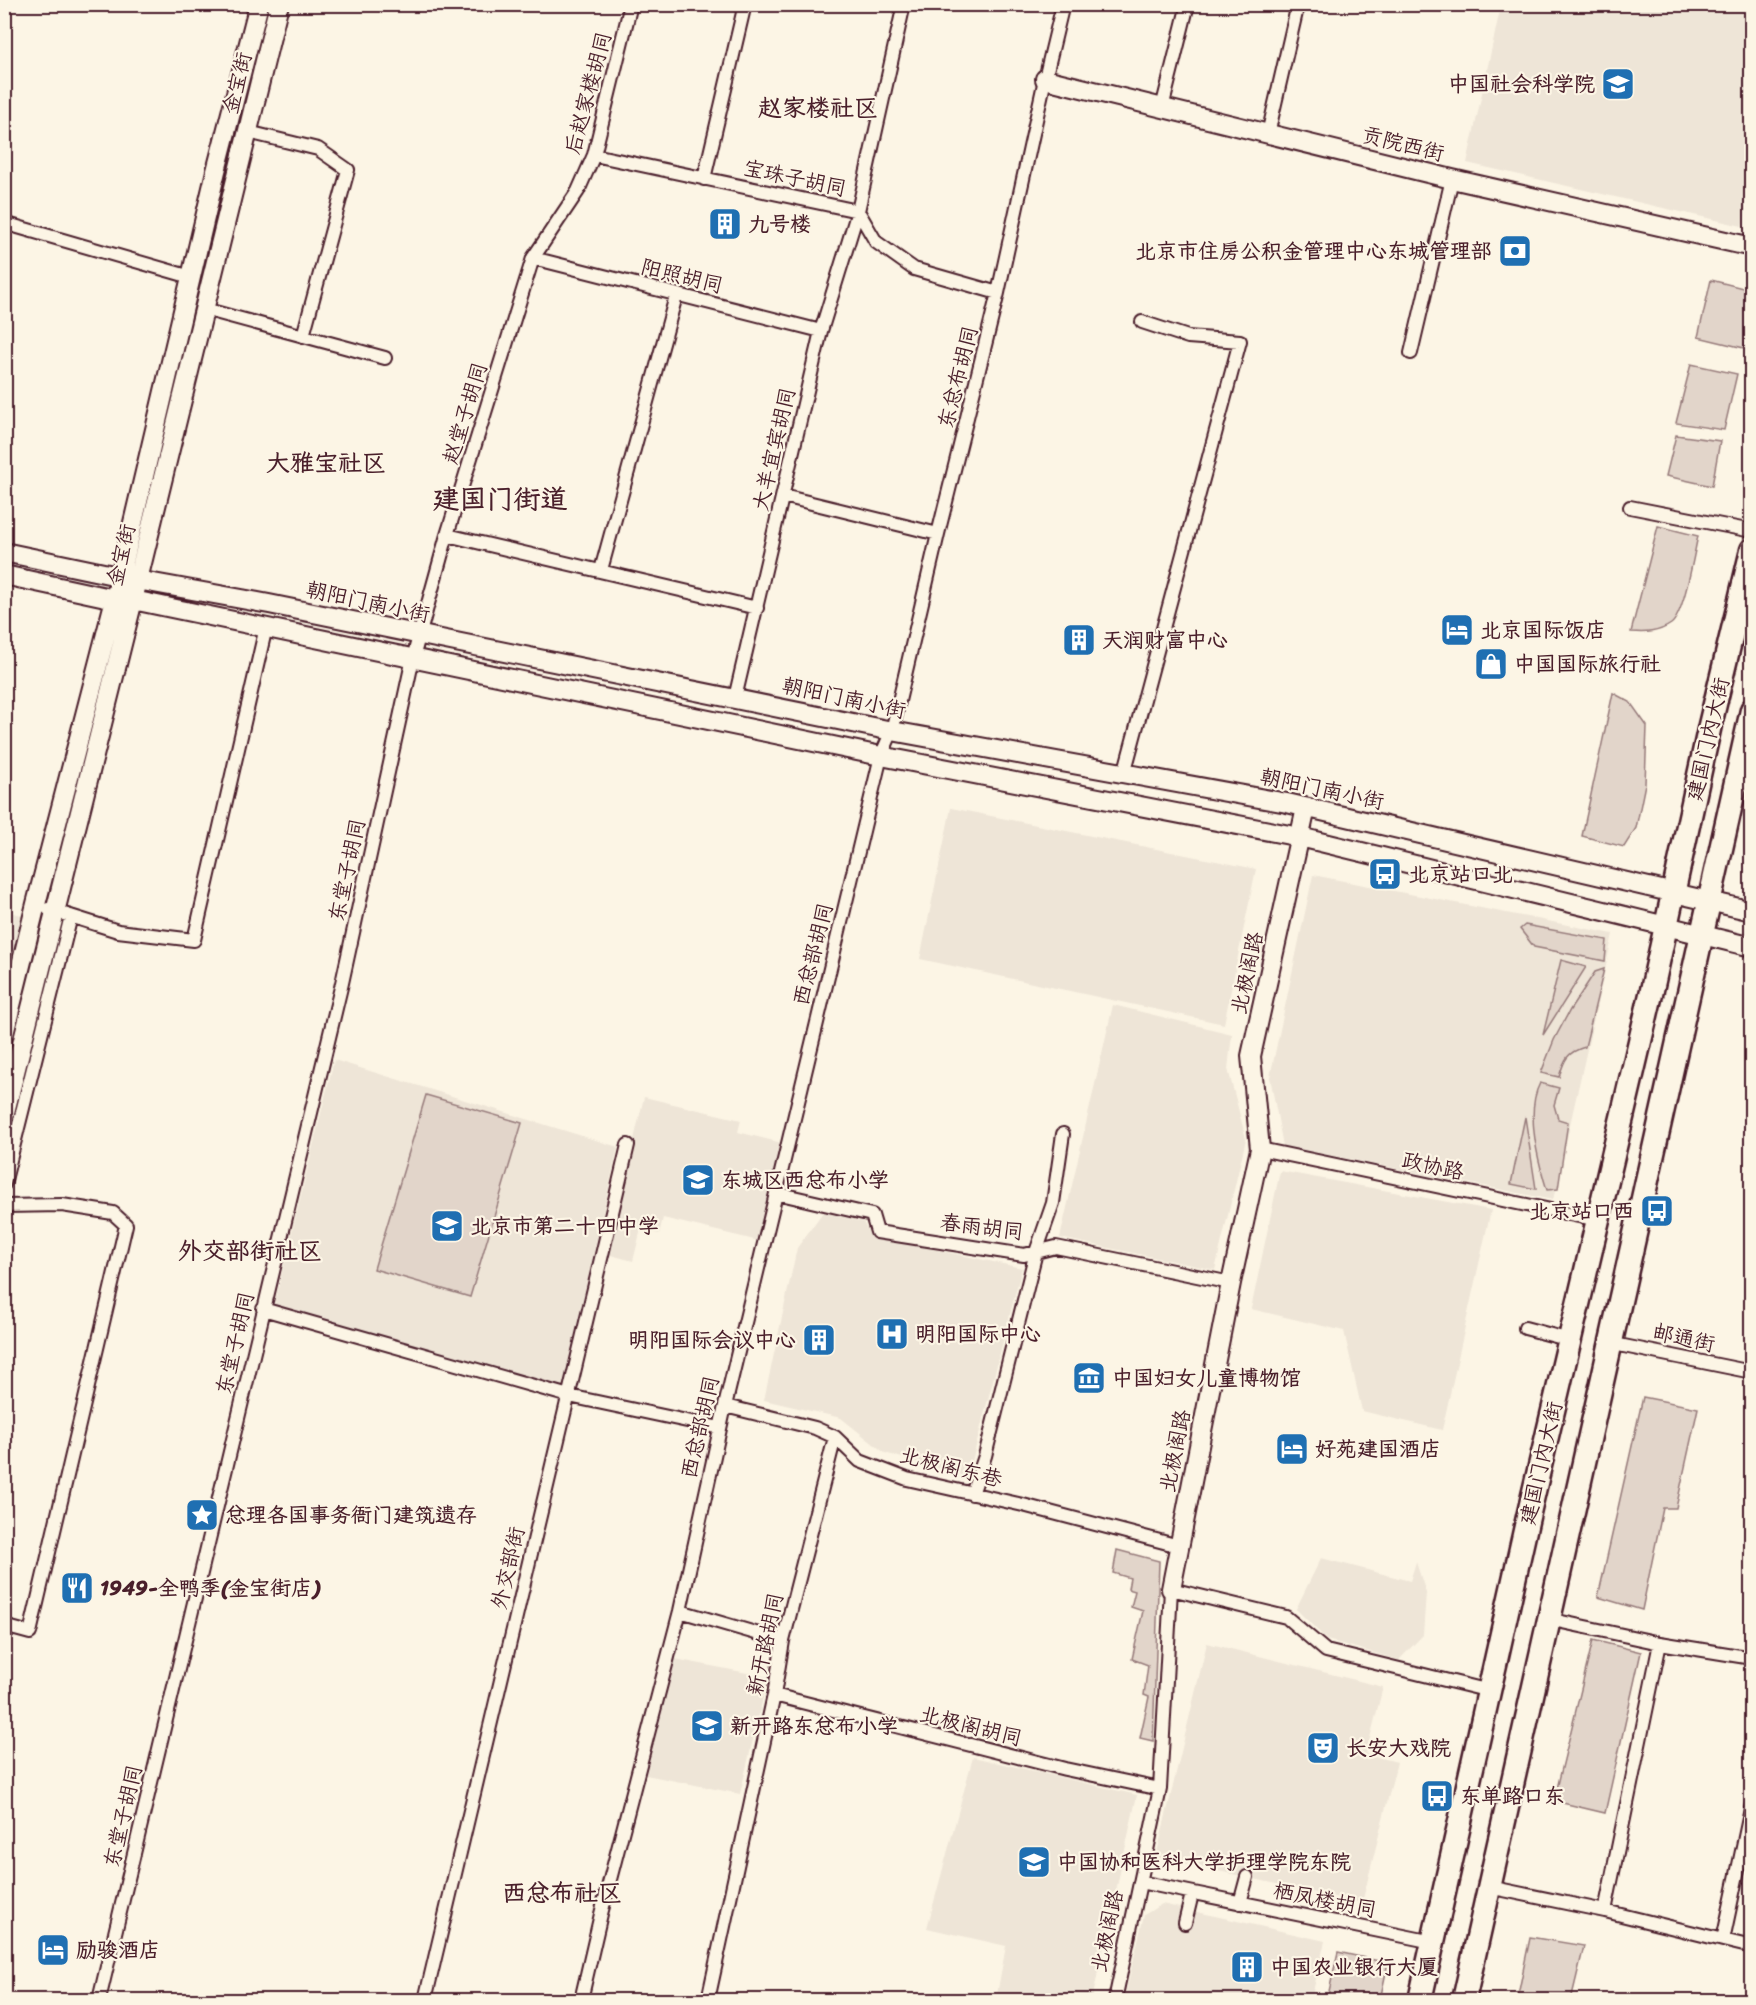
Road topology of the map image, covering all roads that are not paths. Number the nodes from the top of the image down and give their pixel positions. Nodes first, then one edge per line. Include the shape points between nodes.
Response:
1 (259, 4) edge
2 (279, 4) edge
3 (631, 4) edge
4 (745, 4) edge
5 (904, 4) edge
6 (1063, 4) edge
7 (1188, 4) edge
8 (1298, 4) edge
9 (1045, 79) junction
10 (1162, 108) junction
11 (248, 132) junction
12 (1268, 134) junction
13 (594, 155) junction
14 (704, 178) junction
15 (1452, 179) junction
16 (578, 191) joint
17 (858, 211) junction
18 (4, 223) edge
19 (1752, 248) edge
20 (533, 258) junction
21 (191, 277) junction
22 (998, 293) junction
23 (676, 296) junction
24 (204, 309) junction
25 (1142, 322) dead end
26 (821, 331) junction
27 (303, 336) junction
28 (1411, 353) dead end
29 (385, 358) dead end
30 (783, 496) junction
31 (1630, 507) dead end
32 (1752, 531) edge
33 (447, 534) junction
34 (938, 534) junction
35 (1752, 550) edge
36 (4, 552) edge
37 (601, 570) junction
38 (4, 575) edge
39 (129, 578) junction
40 (115, 599) junction
41 (134, 600) junction
42 (757, 608) junction
43 (266, 627) junction
44 (420, 636) junction
45 (414, 658) junction
46 (735, 698) junction
47 (1752, 710) edge
48 (892, 731) junction
49 (881, 756) junction
50 (1124, 774) junction
51 (1306, 808) junction
52 (1300, 837) junction
53 (1673, 893) junction
54 (1708, 901) junction
55 (36, 904) junction
56 (1752, 911) edge
57 (63, 914) junction
58 (1666, 927) junction
59 (1701, 936) junction
60 (1752, 947) edge
61 (4, 1034) edge
62 (4, 1116) edge
63 (1063, 1134) dead end
64 (628, 1145) dead end
65 (1260, 1149) junction
66 (4, 1184) edge
67 (776, 1193) junction
68 (4, 1206) edge
69 (1599, 1220) junction
70 (1036, 1252) junction
71 (1230, 1283) junction
72 (263, 1310) junction
73 (1526, 1329) dead end
74 (1570, 1340) junction
75 (1609, 1342) junction
76 (1752, 1372) edge
77 (569, 1396) junction
78 (724, 1407) junction
79 (720, 1428) junction
80 (835, 1437) junction
81 (972, 1494) junction
82 (1179, 1546) junction
83 (1171, 1589) junction
84 (680, 1611) junction
85 (1548, 1619) junction
86 (4, 1626) edge
87 (783, 1641) junction
88 (1660, 1643) junction
89 (1752, 1658) edge
90 (1491, 1691) junction
91 (774, 1695) junction
92 (1160, 1789) junction
93 (1752, 1804) edge
94 (1247, 1877) dead end
95 (1140, 1882) junction
96 (1490, 1887) junction
97 (1192, 1894) junction
98 (1240, 1903) junction
99 (1605, 1911) junction
100 (1185, 1923) dead end
101 (1723, 1940) junction
102 (1433, 1942) junction
103 (1752, 1947) edge
104 (99, 2001) edge
105 (425, 2001) edge
106 (581, 2001) edge
107 (708, 2001) edge
108 (1115, 2001) edge
109 (1420, 2001) edge
110 (1464, 2001) edge

1 - 21 main road, 金宝街
2 - 11 main road, 金宝街
3 - 13 street, 后赵家楼胡同
4 - 14 street
5 - 17 street, 大羊宜宾胡同
6 - 9 street, 东总布胡同
7 - 10 street
8 - 12 street
9 - 10 main road, 贡院西街
9 - 22 street, 东总布胡同
10 - 12 main road, 贡院西街
11 - 24 main road, 金宝街
11 - 27 street via 318,149 348,170
12 - 15 main road, 贡院西街
13 - 14 street, 宝珠子胡同
13 - 16 street, 后赵家楼胡同
14 - 17 street, 宝珠子胡同
15 - 19 main road, 贡院西街
15 - 28 street
16 - 20 street, 赵堂子胡同
17 - 22 street, 宝珠子胡同 via 876,242 914,269
17 - 26 street, 大羊宜宾胡同
18 - 21 street
20 - 23 street, 阳照胡同
20 - 33 street, 赵堂子胡同
21 - 39 main road, 金宝街
22 - 34 street, 东总布胡同
23 - 26 street, 阳照胡同
23 - 37 street
24 - 27 street
24 - 39 main road, 金宝街
25 - 50 street via 1188,337 1240,341
26 - 30 street, 大羊宜宾胡同
27 - 29 street
30 - 34 street
30 - 42 street, 大羊宜宾胡同
31 - 32 street
33 - 37 street
33 - 44 street, 赵堂子胡同
34 - 48 street, 东总布胡同
35 - 53 highway, 建国门内大街
36 - 39 main road, 朝阳门南小街
37 - 42 street
38 - 40 main road
39 - 40 main road, 金宝街
39 - 41 main road, 金宝街
39 - 44 main road, 朝阳门南小街
40 - 41 main road
40 - 55 main road, 金宝街
41 - 43 main road
41 - 57 main road, 金宝街
42 - 46 street, 大羊宜宾胡同
43 - 45 main road
43 - 57 street via 194,940 118,931
44 - 45 street, 赵堂子胡同
44 - 46 main road, 朝阳门南小街
45 - 49 main road
45 - 72 street, 东堂子胡同 via 342,983
46 - 48 main road, 朝阳门南小街
47 - 54 highway, 建国门内大街
48 - 49 street, 东总布胡同
48 - 50 main road, 朝阳门南小街
49 - 52 main road
49 - 67 street, 西总部胡同
50 - 51 main road, 朝阳门南小街
51 - 52 main road, 北极阁路
51 - 53 main road, 朝阳门南小街
52 - 58 main road
52 - 65 main road, 北极阁路 via 1251,1056
53 - 54 main road, 朝阳门南小街
53 - 58 highway, 建国门内大街
54 - 56 main road, 朝阳门南小街
54 - 59 highway, 建国门内大街
55 - 57 street
55 - 61 main road, 金宝街
57 - 62 main road, 金宝街
57 - 66 street
58 - 59 main road
58 - 69 highway, 建国门内大街
59 - 60 main road
59 - 75 highway, 建国门内大街
63 - 70 street via 1053,1203
64 - 77 street, 外交部街
65 - 69 street, 政协路
65 - 71 main road, 北极阁路
67 - 70 street, 春雨胡同 via 872,1215 877,1232 1024,1255
67 - 78 street, 西总部胡同
68 - 86 street via 62,1205 113,1213 126,1226 30,1633
69 - 74 highway, 建国门内大街
70 - 71 street, 春雨胡同 via 1056,1247
70 - 81 street
71 - 82 main road, 北极阁路
72 - 77 street
72 - 104 street, 东堂子胡同
73 - 74 street
74 - 90 highway, 建国门内大街
75 - 76 street, 邮通街
75 - 85 highway, 建国门内大街
77 - 79 street
77 - 105 street, 外交部街
78 - 79 street, 西总部胡同
78 - 80 street, 北极阁东巷 via 815,1428
79 - 84 street, 西总部胡同
80 - 81 street, 北极阁东巷 via 860,1461 907,1479
80 - 87 street, 新开路胡同
81 - 82 street, 北极阁东巷
82 - 83 main road, 北极阁路
83 - 90 street via 1286,1617 1326,1651
83 - 92 street, 北极阁路
84 - 87 street
84 - 106 street, 西总部胡同
85 - 88 street
85 - 96 highway, 建国门内大街
87 - 91 street, 新开路胡同
88 - 89 street
88 - 99 street
90 - 102 highway, 建国门内大街
91 - 92 street, 北极阁胡同 via 1054,1767
91 - 107 street, 新开路胡同
92 - 95 street, 北极阁路
93 - 101 street
94 - 98 street
95 - 97 street, 栖凤楼胡同
95 - 108 street, 北极阁路
96 - 99 street
96 - 110 highway, 建国门内大街
97 - 98 street, 栖凤楼胡同
97 - 100 street
98 - 102 street, 栖凤楼胡同
99 - 101 street
101 - 103 street
102 - 109 highway, 建国门内大街

